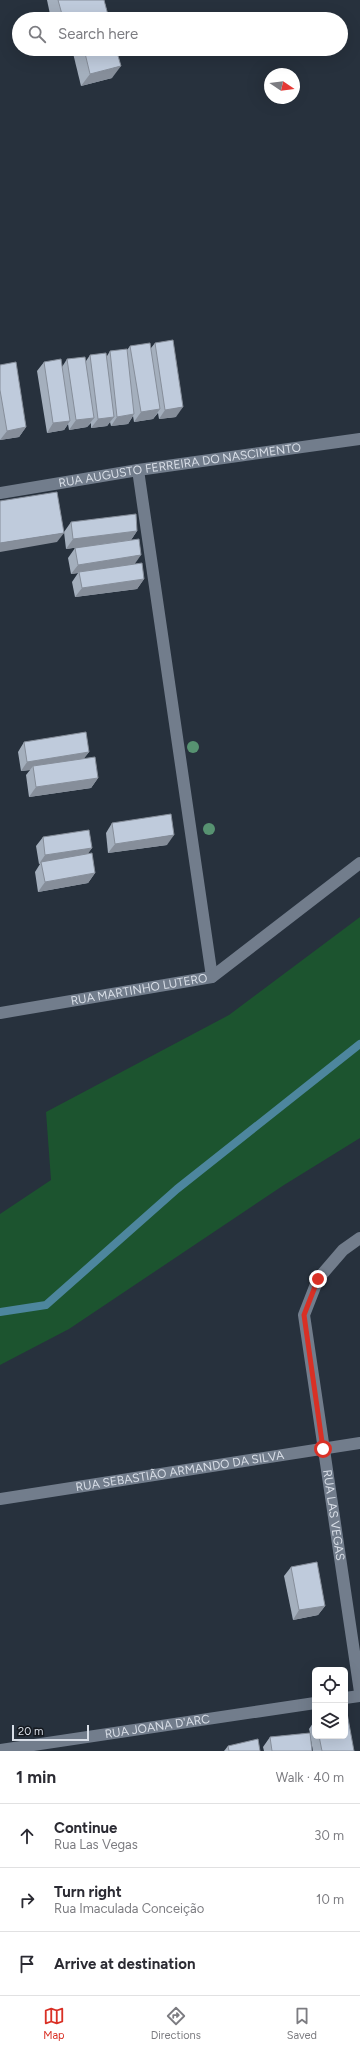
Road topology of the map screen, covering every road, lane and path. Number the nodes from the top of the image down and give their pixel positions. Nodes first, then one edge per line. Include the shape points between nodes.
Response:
1 (360, 439) edge
2 (138, 470) junction
3 (0, 493) edge
4 (360, 863) edge
5 (212, 977) junction
6 (0, 1013) edge
7 (360, 1238) edge
8 (360, 1443) edge
9 (323, 1449) junction
10 (0, 1499) edge
11 (360, 1692) edge
12 (360, 1696) edge
13 (348, 1698) edge
14 (312, 1703) edge
15 (0, 1750) edge

1 - 2 street, RUA AUGUSTO FERREIRA DO NASCIMENTO
2 - 3 street, RUA AUGUSTO FERREIRA DO NASCIMENTO
2 - 5 street
4 - 5 street, RUA MARTINHO LUTERO
5 - 6 street, RUA MARTINHO LUTERO
7 - 9 street, RUA LAS VEGAS via 343,1250 318,1279 304,1315
8 - 9 street, RUA SEBASTIÃO ARMANDO DA SILVA
9 - 10 street, RUA SEBASTIÃO ARMANDO DA SILVA
9 - 11 street, RUA LAS VEGAS
12 - 13 street
14 - 15 street, RUA JOANA D'ARC

